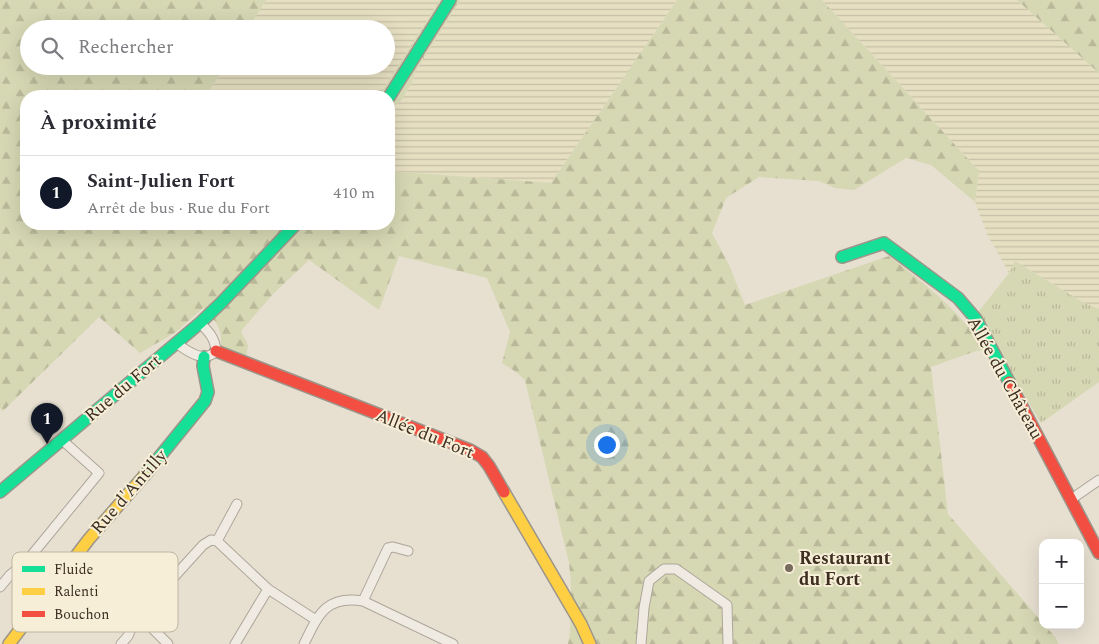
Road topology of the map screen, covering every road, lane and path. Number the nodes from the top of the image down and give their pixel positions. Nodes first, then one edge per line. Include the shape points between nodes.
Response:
1 (450, 0) edge
2 (394, 90) edge
3 (290, 230) edge
4 (842, 257) dead end
5 (200, 323) junction
6 (176, 344) junction
7 (216, 351) junction
8 (204, 357) junction
9 (62, 440) junction
10 (1099, 480) edge
11 (0, 492) edge
12 (1070, 500) junction
13 (237, 504) dead end
14 (217, 541) junction
15 (408, 551) dead end
16 (34, 552) edge
17 (79, 552) edge
18 (1099, 553) edge
19 (12, 573) edge
20 (178, 573) edge
21 (0, 587) edge
22 (268, 589) junction
23 (363, 601) junction
24 (316, 620) junction
25 (18, 632) edge
26 (130, 632) edge
27 (156, 632) edge
28 (9, 644) edge
29 (121, 644) edge
30 (168, 644) edge
31 (235, 644) edge
32 (304, 644) edge
33 (453, 644) edge
34 (590, 644) edge
35 (641, 644) edge
36 (728, 644) edge

1 - 2 street
3 - 5 street, Rue du Fort
4 - 12 street, Allée du Château via 884,243 958,298 976,319
5 - 6 street, Rue du Fort
5 - 7 street via 215,342
6 - 8 street
6 - 9 street, Rue du Fort
7 - 8 street
7 - 34 street, Allée du Fort via 482,457
8 - 17 street, Rue d'Antilly via 208,392 204,402
9 - 11 street, Rue du Fort
9 - 16 street via 99,473
10 - 12 street
12 - 18 street, Allée du Château
13 - 14 street
14 - 20 street via 211,540 203,545
14 - 22 street
15 - 23 street via 388,548
19 - 21 street
22 - 24 street
22 - 31 street
23 - 24 street via 338,602
23 - 33 street
24 - 32 street
25 - 28 street, Rue d'Antilly
26 - 29 street
27 - 30 street
35 - 36 street via 649,581 664,569 676,569 727,605

